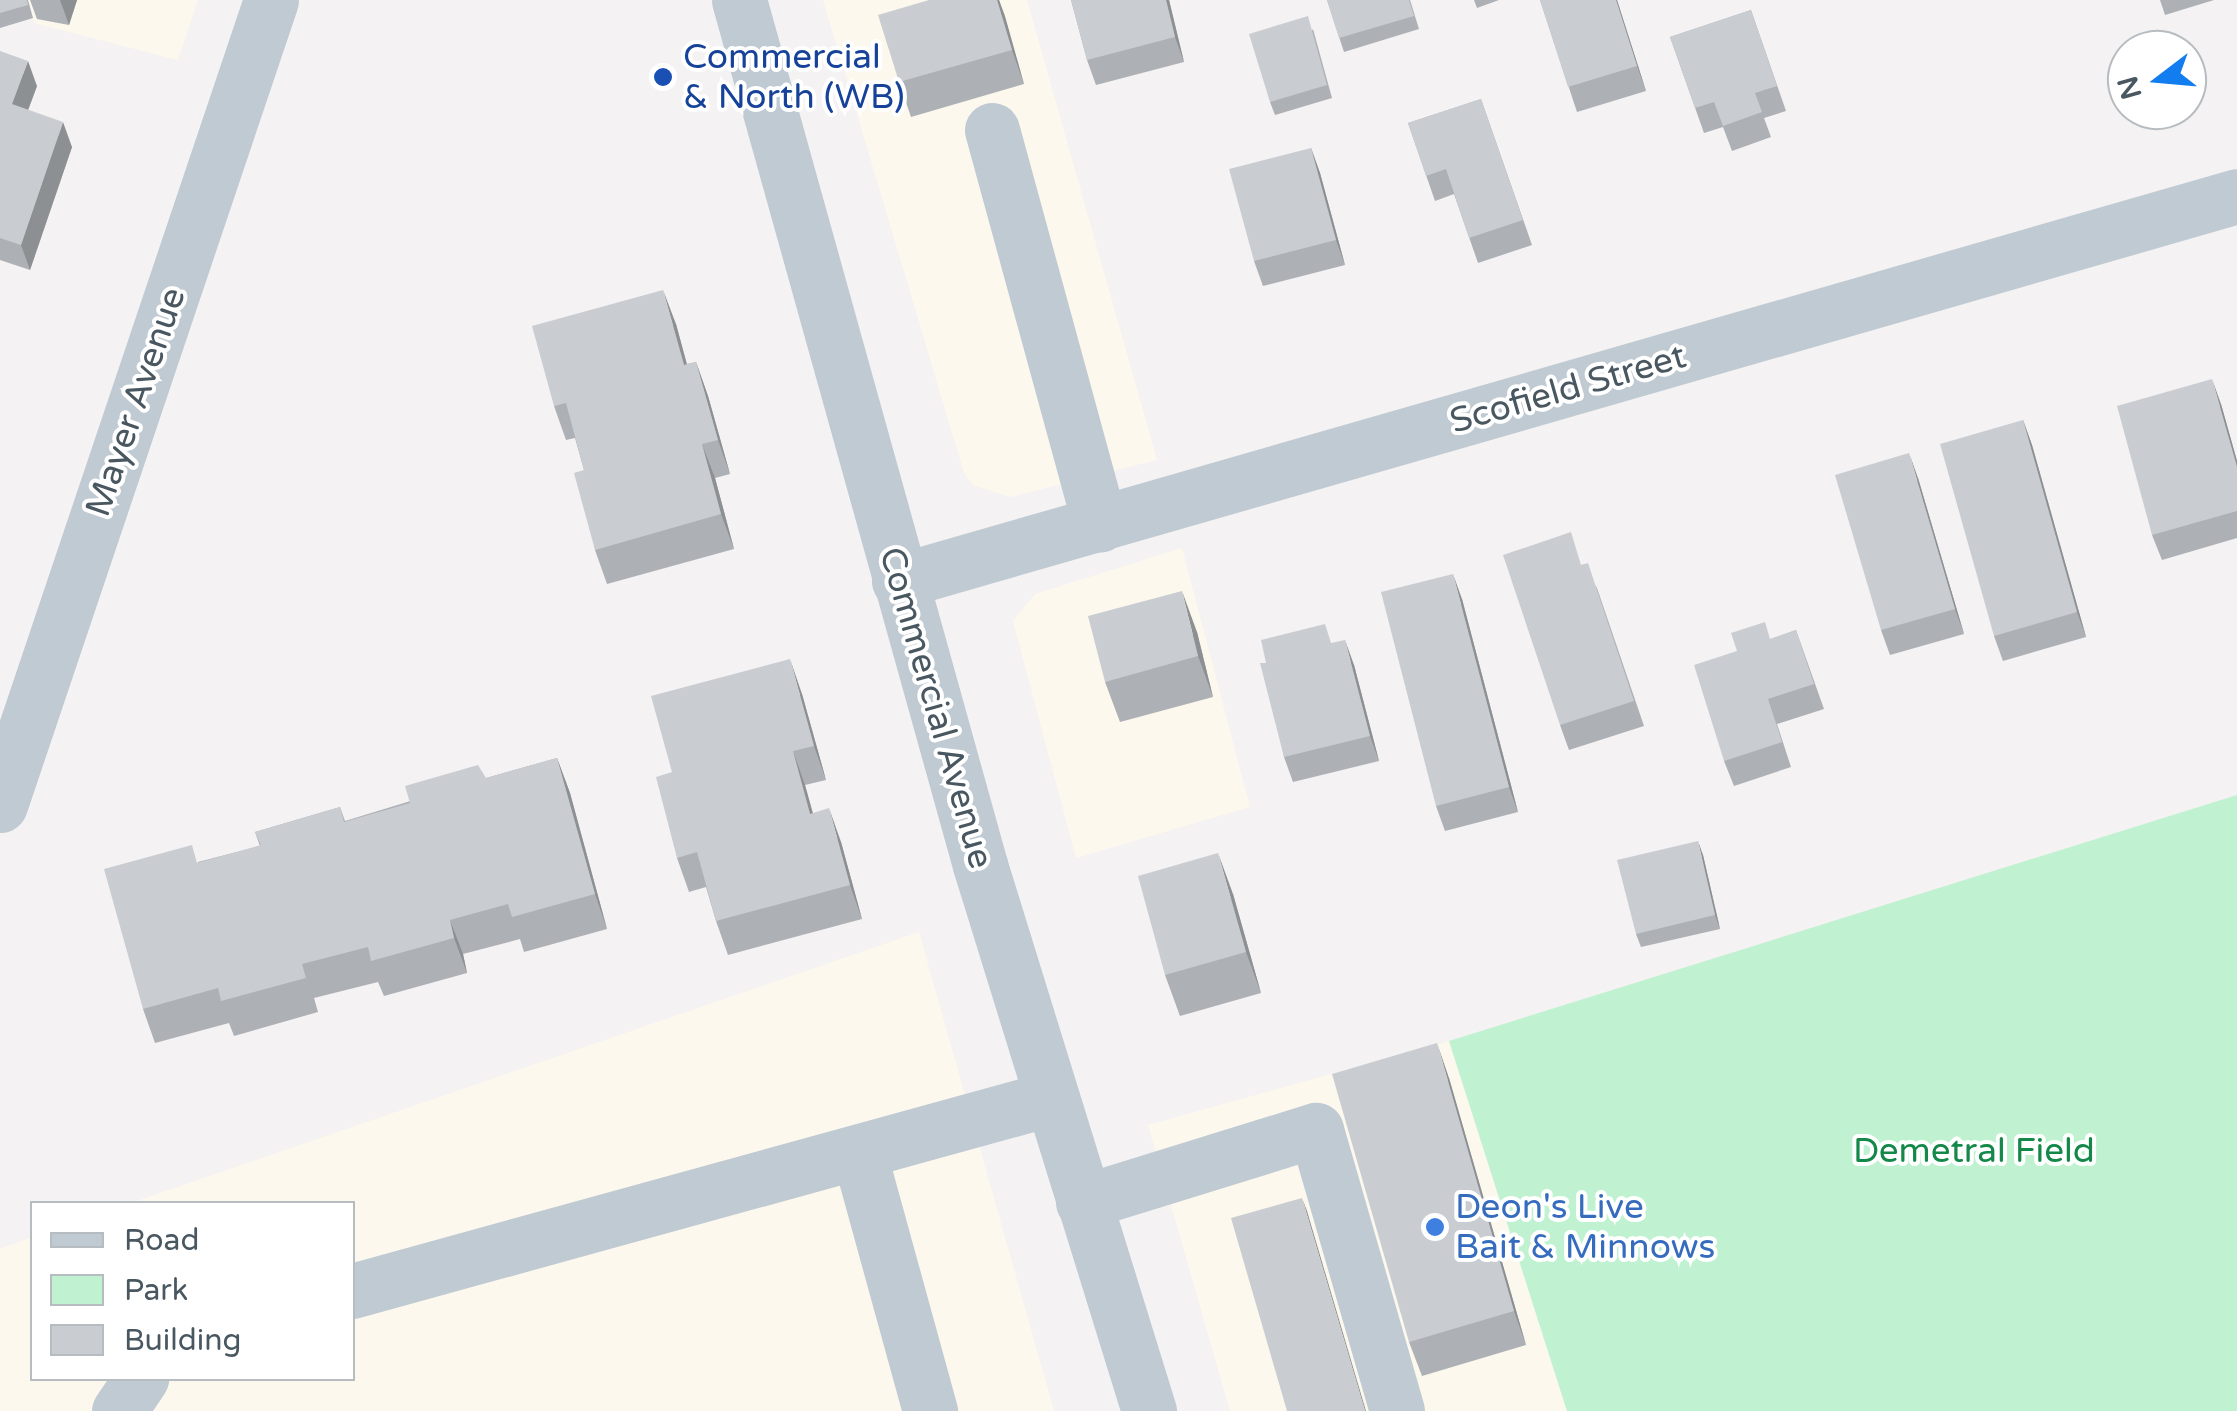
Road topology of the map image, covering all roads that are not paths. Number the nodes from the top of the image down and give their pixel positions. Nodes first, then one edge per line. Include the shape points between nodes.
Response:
1 (271, 0) edge
2 (739, 0) edge
3 (992, 130) dead end
4 (2237, 196) edge
5 (1100, 524) junction
6 (899, 581) junction
7 (0, 804) edge
8 (1052, 1098) junction
9 (859, 1153) junction
10 (1083, 1202) junction
11 (355, 1289) edge
12 (139, 1381) edge
13 (119, 1411) edge
14 (930, 1411) edge
15 (1150, 1411) edge
16 (1397, 1411) edge

1 - 7 street, Mayer Avenue
2 - 6 street, Commercial Avenue
3 - 5 street
4 - 5 street, Scofield Street
5 - 6 street, Scofield Street
6 - 8 street, Commercial Avenue
8 - 9 street
8 - 10 street, Commercial Avenue
9 - 11 street
9 - 14 street
10 - 15 street, Commercial Avenue
10 - 16 street via 1316,1130
12 - 13 street

